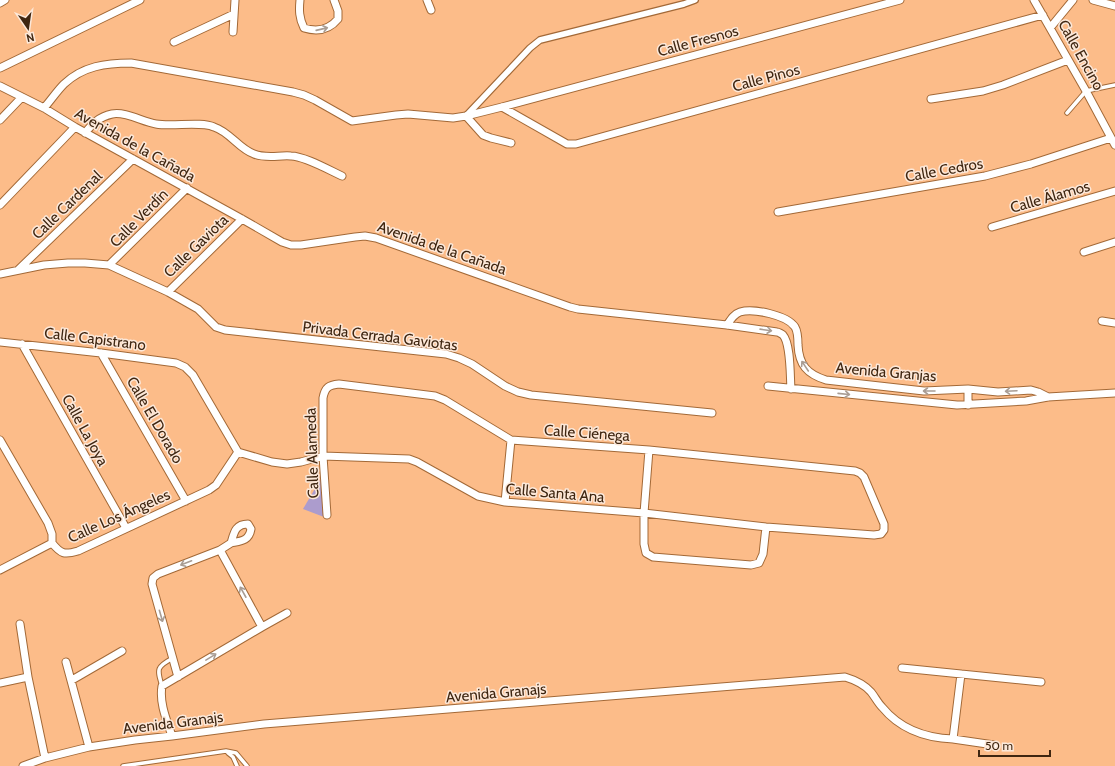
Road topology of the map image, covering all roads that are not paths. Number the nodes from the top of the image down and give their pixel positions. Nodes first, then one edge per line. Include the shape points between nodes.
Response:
1 (5, 0) edge
2 (140, 0) edge
3 (235, 0) edge
4 (300, 0) edge
5 (334, 0) edge
6 (426, 0) edge
7 (695, 0) edge
8 (900, 0) edge
9 (1034, 0) edge
10 (1073, 0) edge
11 (1092, 0) edge
12 (0, 2) edge
13 (1115, 6) edge
14 (431, 10) dead end
15 (234, 14) junction
16 (1043, 15) junction
17 (1050, 28) junction
18 (233, 32) dead end
19 (174, 42) dead end
20 (1068, 60) junction
21 (0, 68) edge
22 (1115, 85) edge
23 (0, 86) edge
24 (1086, 91) junction
25 (22, 97) junction
26 (931, 99) dead end
27 (502, 107) junction
28 (44, 108) junction
29 (1067, 113) dead end
30 (466, 116) junction
31 (0, 120) edge
32 (75, 127) junction
33 (85, 133) junction
34 (1111, 138) junction
35 (510, 144) dead end
36 (1115, 145) edge
37 (133, 159) junction
38 (342, 176) dead end
39 (187, 188) junction
40 (1115, 191) edge
41 (0, 205) edge
42 (778, 212) dead end
43 (242, 219) junction
44 (992, 227) dead end
45 (1115, 242) edge
46 (1084, 252) dead end
47 (109, 265) junction
48 (18, 270) junction
49 (0, 274) edge
50 (168, 292) junction
51 (1102, 321) dead end
52 (1115, 323) edge
53 (727, 325) junction
54 (0, 342) edge
55 (22, 344) junction
56 (101, 352) junction
57 (798, 352) junction
58 (789, 353) junction
59 (768, 386) dead end
60 (791, 389) junction
61 (968, 389) junction
62 (325, 390) joint
63 (1115, 393) edge
64 (1048, 397) junction
65 (968, 405) junction
66 (712, 413) dead end
67 (0, 440) edge
68 (511, 440) junction
69 (649, 450) junction
70 (238, 452) junction
71 (323, 456) junction
72 (186, 501) junction
73 (505, 502) junction
74 (644, 513) junction
75 (327, 516) dead end
76 (766, 527) junction
77 (126, 528) junction
78 (881, 534) joint
79 (52, 543) junction
80 (231, 543) dead end
81 (220, 550) junction
82 (0, 570) edge
83 (287, 613) dead end
84 (20, 624) dead end
85 (262, 626) junction
86 (122, 651) dead end
87 (173, 658) junction
88 (66, 662) dead end
89 (902, 668) dead end
90 (960, 674) junction
91 (28, 677) junction
92 (178, 677) junction
93 (72, 680) junction
94 (1041, 682) dead end
95 (0, 683) edge
96 (162, 686) junction
97 (172, 736) junction
98 (953, 739) junction
99 (994, 744) dead end
100 (89, 747) junction
101 (226, 751) junction
102 (45, 758) junction
103 (23, 766) edge
104 (123, 766) edge
105 (237, 766) edge
106 (247, 766) edge

1 - 12 street
2 - 21 street
3 - 15 street
4 -> 5 street via 300,21 304,28 311,30 330,27 338,20
6 - 14 street
7 - 30 street via 540,40
8 - 27 street, Calle Fresnos
9 - 16 street, Calle Encino
10 - 17 street
11 - 13 street
15 - 18 street
15 - 19 street
16 - 17 street, Calle Encino
16 - 27 street, Calle Pinos via 576,144 560,140
17 - 20 street, Calle Encino
20 - 24 street, Calle Encino
20 - 26 street via 983,91
22 - 24 lane
23 - 25 street, Avenida de la Cañada
24 - 29 lane
24 - 34 street, Calle Encino
25 - 28 street, Avenida de la Cañada
25 - 31 street
27 - 30 street, Calle Fresnos
28 - 30 street, Calle Fresnos via 77,73 95,66 131,62 293,92 315,100 352,121 408,114 453,118
28 - 32 street, Avenida de la Cañada
30 - 35 street via 483,134
32 - 33 street, Avenida de la Cañada
32 - 41 street
33 - 37 street, Avenida de la Cañada
33 - 38 street via 95,121 114,113 155,124 213,126 224,131 248,152 265,157 300,157
34 - 36 street, Calle Encino
34 - 42 street, Calle Cedros via 985,176
37 - 39 street, Avenida de la Cañada
37 - 48 street, Calle Cardenal
39 - 43 street, Avenida de la Cañada
39 - 47 street, Calle Verdín
40 - 44 street, Calle Álamos
43 - 50 street, Calle Gaviota
43 - 53 street, Avenida de la Cañada via 273,238 291,245 365,236 376,238 570,307
45 - 46 street
47 - 48 street, Privada Cerrada Gaviotas via 68,263
47 - 50 street, Privada Cerrada Gaviotas
48 - 49 street, Privada Cerrada Gaviotas
50 - 66 street, Privada Cerrada Gaviotas via 198,309 216,327 225,330 446,354 472,364 505,386 531,395
51 - 52 street
53 - 57 street, Avenida Granjas via 739,312 748,310 781,317 795,327
53 -> 58 street, Avenida de la Cañada via 783,334
54 - 55 street, Calle Capistrano
55 - 56 street, Calle Capistrano
55 - 77 street, Calle La Joya
56 - 70 street, Calle Capistrano via 166,361 185,367 193,375
56 - 72 street, Calle El Dorado
57 - 58 street
61 -> 57 street, Avenida Granjas via 924,391 826,380 815,377 806,370
58 - 60 street, Avenida de la Cañada
59 - 60 street, Avenida Granjas
60 -> 65 street, Avenida Granjas
64 -> 61 street, Avenida Granjas via 1031,390 998,392
61 - 65 street
62 - 68 street, Calle Ciénega via 331,385 339,384 435,396
62 - 71 street, Calle Alameda
63 - 64 street, Avenida Granjas
64 - 65 street, Avenida Granjas
67 - 79 street via 48,523
68 - 69 street, Calle Ciénega
68 - 73 street
69 - 74 street
69 - 78 street, Calle Ciénega via 855,471 864,477 884,524
70 - 71 street, Calle Santa Ana via 287,464
70 - 72 street, Calle Los Ángeles via 216,485
71 - 73 street, Calle Santa Ana via 409,459 478,496
71 - 75 street, Calle Alameda
72 - 77 street, Calle Los Ángeles
73 - 74 street, Calle Santa Ana
74 - 76 street, Calle Santa Ana
74 - 76 street via 644,544 646,553 653,557 751,565 759,563 763,554
76 - 78 street, Calle Santa Ana
77 - 79 street, Calle Los Ángeles via 69,554 59,552
79 - 82 street, Calle Los Ángeles
80 - 81 street
85 -> 81 street
81 -> 87 street via 153,578 152,584
83 - 85 street
84 - 91 street
92 -> 85 street
86 - 93 street
87 - 92 street
87 - 96 lane via 158,670
88 - 93 street
89 - 90 street
90 - 94 street
90 - 98 street
91 - 95 street
91 - 102 street
92 - 96 street
93 - 100 street
96 - 97 street via 162,702
97 - 98 street, Avenida Granajs via 264,724 845,677 859,682 871,691 883,708 898,722 918,734
97 - 100 street, Avenida Granajs
98 - 99 street, Avenida Granajs
100 - 102 street, Avenida Granajs
101 - 104 lane
101 - 105 lane via 233,757
101 - 106 lane via 236,753
102 - 103 street, Avenida Granajs

